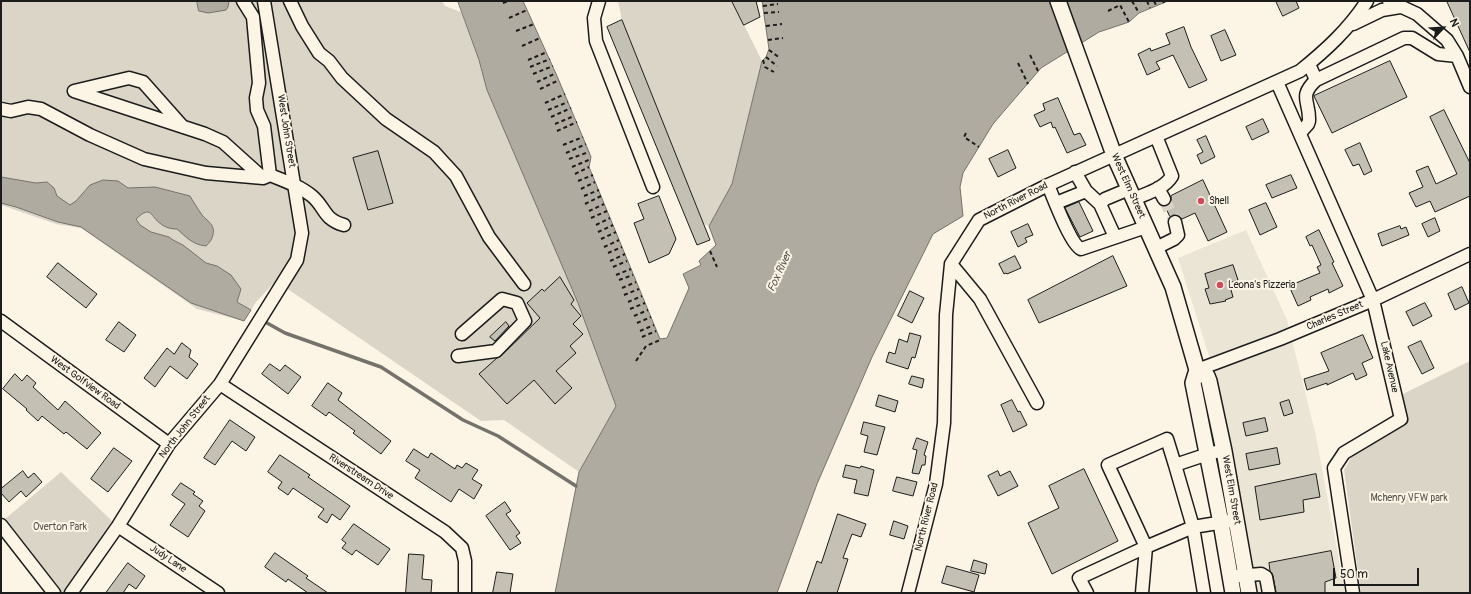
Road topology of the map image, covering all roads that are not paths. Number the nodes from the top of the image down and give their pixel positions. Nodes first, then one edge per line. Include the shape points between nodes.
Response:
1 (243, 1) edge
2 (264, 1) edge
3 (290, 1) edge
4 (599, 1) edge
5 (1058, 1) edge
6 (1367, 1) edge
7 (1397, 3) edge
8 (1348, 27) junction
9 (1457, 56) junction
10 (1309, 64) junction
11 (1316, 80) junction
12 (1277, 82) junction
13 (1470, 87) edge
14 (1, 109) edge
15 (183, 127) junction
16 (1298, 127) junction
17 (1156, 136) junction
18 (1114, 155) junction
19 (1075, 172) junction
20 (266, 177) junction
21 (294, 184) junction
22 (1048, 185) junction
23 (653, 187) dead end
24 (1086, 191) junction
25 (1132, 194) junction
26 (1056, 203) junction
27 (1100, 204) junction
28 (1175, 222) tunnel mouth
29 (344, 225) dead end
30 (1146, 227) junction
31 (1115, 238) junction
32 (1156, 248) junction
33 (1470, 254) edge
34 (297, 260) joint
35 (952, 264) junction
36 (524, 284) dead end
37 (1373, 300) junction
38 (1, 320) edge
39 (462, 334) dead end
40 (458, 356) dead end
41 (1197, 370) junction
42 (220, 384) junction
43 (1036, 403) dead end
44 (169, 444) junction
45 (1224, 450) junction
46 (1208, 454) junction
47 (1175, 465) junction
48 (1236, 520) junction
49 (1221, 523) junction
50 (1, 525) edge
51 (118, 526) junction
52 (1193, 527) junction
53 (1146, 547) junction
54 (1246, 575) junction
55 (1231, 577) junction
56 (54, 593) edge
57 (71, 593) edge
58 (218, 593) edge
59 (465, 593) edge
60 (908, 593) edge
61 (1087, 593) edge
62 (1142, 593) edge
63 (1204, 593) edge
64 (1234, 593) edge
65 (1249, 593) edge
66 (1269, 593) edge
67 (1353, 593) edge

1 - 20 street via 253,17 259,82 256,98 257,110 264,126
2 - 21 street, West John Street
3 - 36 street via 319,53 342,78 386,119 434,152 456,176 490,237
4 - 23 street via 594,18 596,41
5 - 18 main road, West Elm Street
6 - 8 street, North River Road
7 - 8 street, North River Road
7 - 9 street via 1417,14 1447,40
8 - 10 street, North River Road via 1328,49
9 - 11 street via 1438,54 1412,38 1404,38
9 - 13 street
10 - 11 street
10 - 12 street, North River Road
11 - 16 street via 1306,92 1308,124
12 - 16 street, Lake Avenue
12 - 17 street, North River Road
14 - 20 street via 41,109 144,159 206,173
15 - 15 street via 132,110 74,91 129,78 143,82
15 - 20 street via 223,142
16 - 37 street, Lake Avenue
17 - 18 street, North River Road
17 - 25 street via 1172,176 1161,194
18 - 19 street, North River Road
18 - 25 main road, West Elm Street
19 - 22 street, North River Road
19 - 24 street
20 - 21 street
21 - 29 street via 313,197 328,218
21 - 34 street, West John Street via 302,233
22 - 26 street
22 - 35 street, North River Road via 979,220
24 - 26 street
24 - 27 street
25 - 27 street via 1105,199
25 - 30 main road, West Elm Street
26 - 31 street via 1078,248
27 - 31 street
28 - 32 street via 1178,236
30 - 31 street
30 - 32 main road, West Elm Street
32 - 41 main road, West Elm Street via 1173,287
33 - 37 street, Charles Street
34 - 42 street, North John Street
35 - 43 street via 980,298
35 - 60 street, North River Road via 946,315 944,423 936,484
37 - 41 street, Charles Street
37 - 67 street, Lake Avenue via 1401,419 1344,453 1334,468
38 - 44 street, West Golfview Road
39 - 40 street via 502,299 518,302 525,321 496,351
41 - 45 main road, West Elm Street via 1207,376 1209,381
41 - 46 main road, West Elm Street via 1193,383
42 - 44 street, North John Street
42 - 59 street, Riverstream Drive via 445,532 462,548 465,561
44 - 51 street, North John Street
45 - 46 street
45 - 48 main road, West Elm Street
46 - 47 street
46 - 49 main road, West Elm Street
47 - 52 street
47 - 53 street via 1168,439 1108,465
48 - 49 street
48 - 54 main road, West Elm Street
49 - 52 street
49 - 55 main road, West Elm Street
50 - 56 street
51 - 57 street, North John Street
51 - 58 street, Judy Lane
52 - 53 street
52 - 63 street
53 - 61 street via 1080,578
53 - 62 street
54 - 55 street
54 - 65 main road, West Elm Street
54 - 66 street via 1261,574 1266,577
55 - 64 main road, West Elm Street

